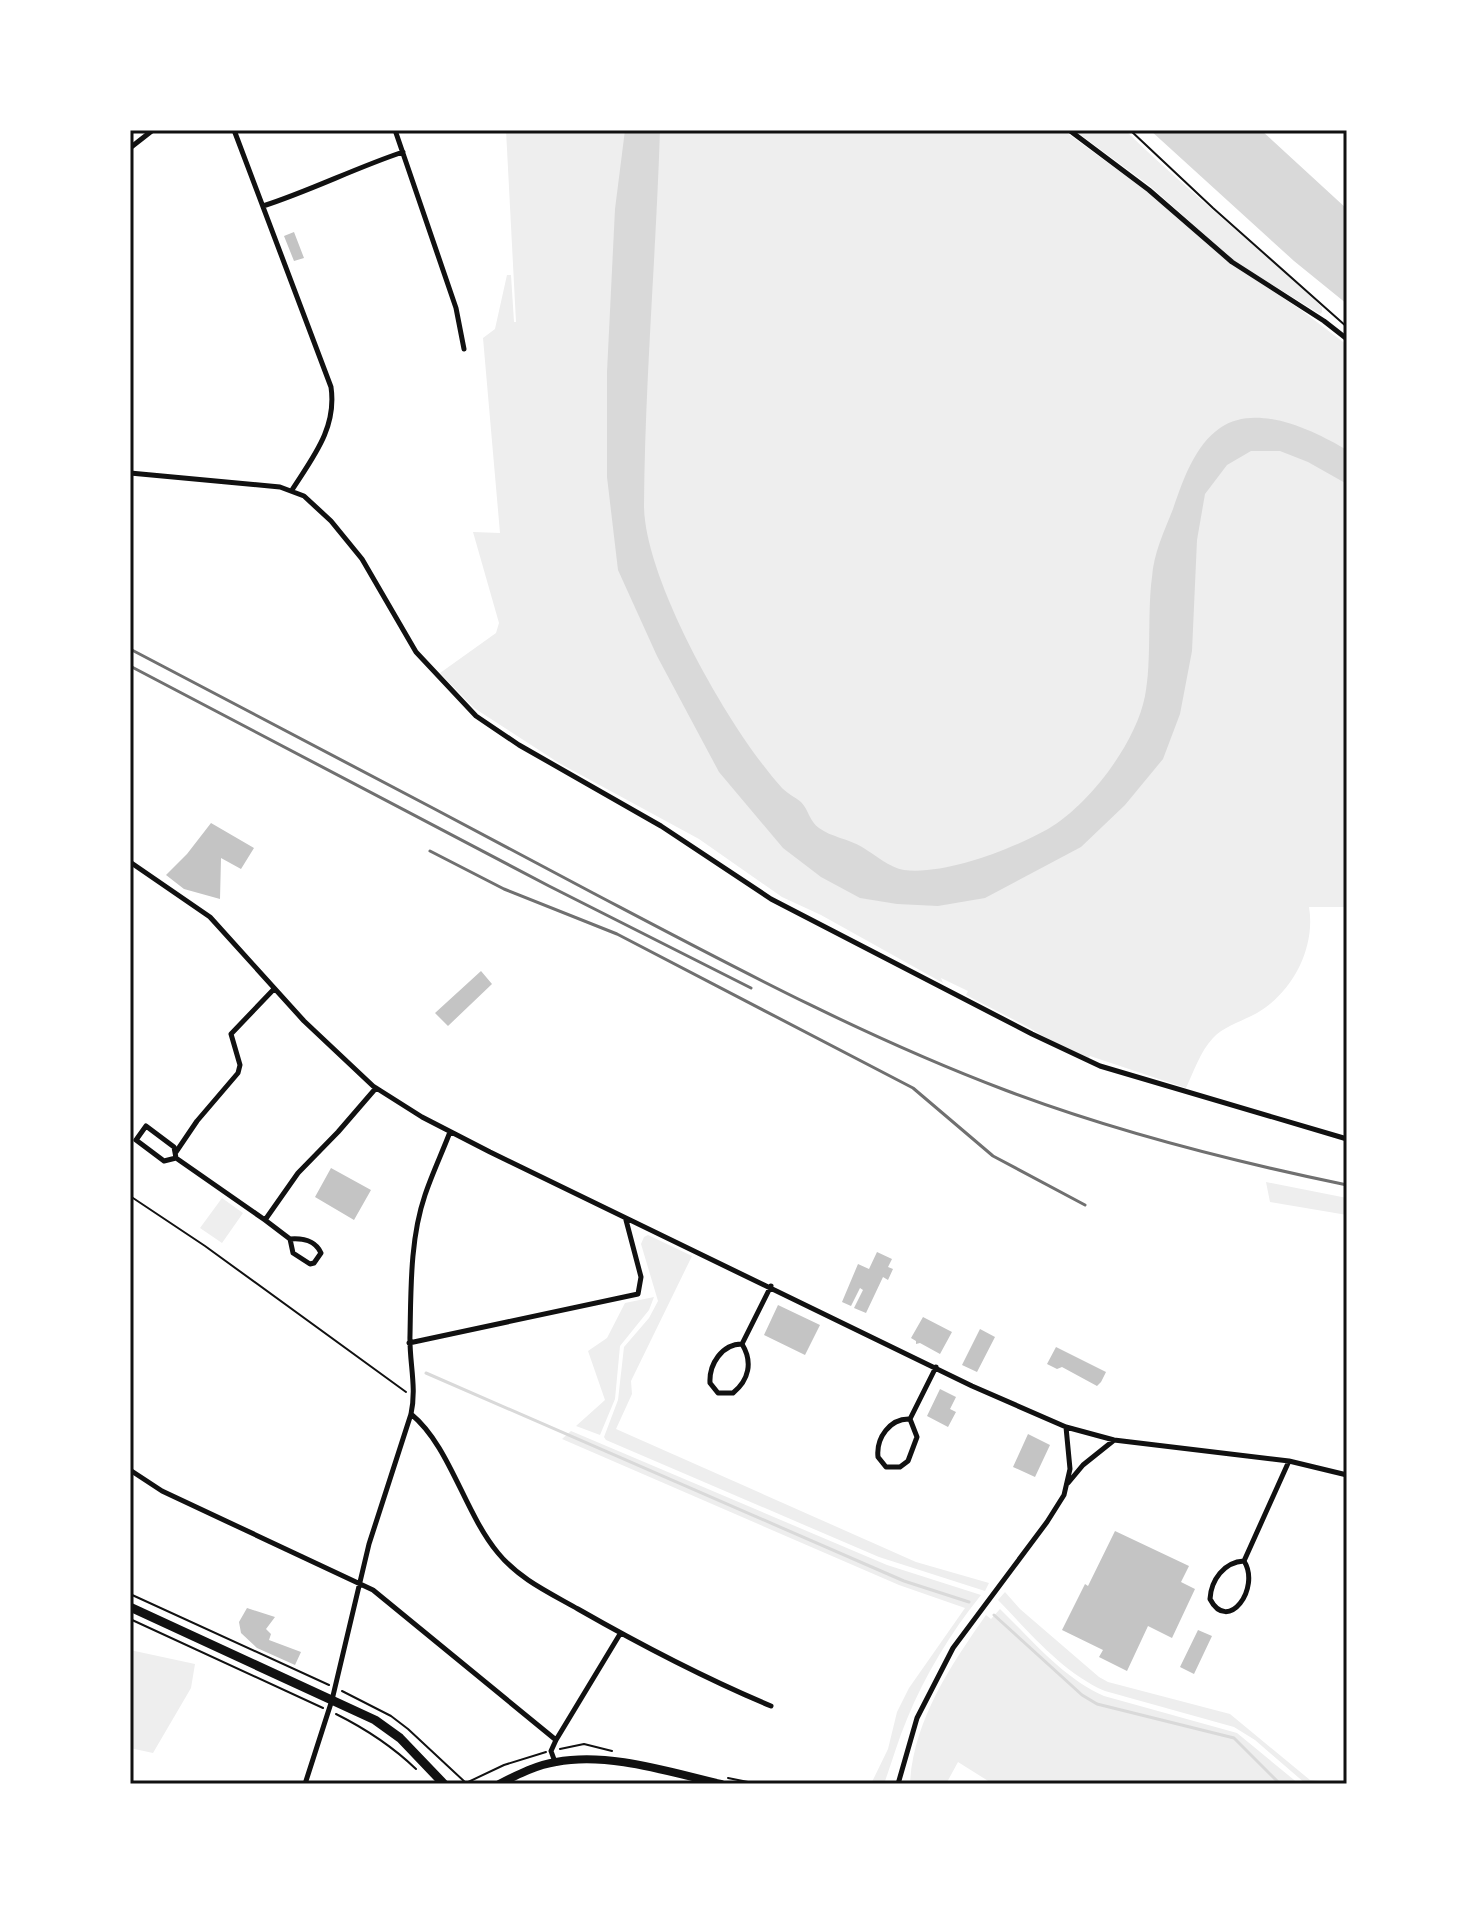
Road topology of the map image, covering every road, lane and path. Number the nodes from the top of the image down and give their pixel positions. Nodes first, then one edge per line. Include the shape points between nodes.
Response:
1 (153, 130) edge
2 (234, 130) edge
3 (395, 130) edge
4 (1069, 130) edge
5 (1130, 130) edge
6 (130, 148) edge
7 (403, 152) junction
8 (263, 206) junction
9 (1347, 327) edge
10 (1347, 339) edge
11 (464, 349) dead end
12 (130, 473) edge
13 (292, 490) junction
14 (130, 862) edge
15 (274, 989) junction
16 (376, 1088) junction
17 (450, 1132) junction
18 (1347, 1139) edge
19 (176, 1155) junction
20 (130, 1196) edge
21 (626, 1218) junction
22 (265, 1220) junction
23 (290, 1239) junction
24 (771, 1286) junction
25 (409, 1343) junction
26 (742, 1344) junction
27 (936, 1367) junction
28 (414, 1397) junction
29 (411, 1414) junction
30 (910, 1419) junction
31 (1066, 1427) junction
32 (1114, 1440) junction
33 (1289, 1461) junction
34 (130, 1470) edge
35 (1347, 1475) edge
36 (1068, 1484) junction
37 (1244, 1561) junction
38 (359, 1582) junction
39 (130, 1594) edge
40 (130, 1607) edge
41 (130, 1619) edge
42 (620, 1634) junction
43 (335, 1687) junction
44 (330, 1705) junction
45 (771, 1706) dead end
46 (556, 1740) junction
47 (551, 1751) junction
48 (555, 1762) junction
49 (423, 1775) dead end
50 (459, 1776) junction
51 (305, 1784) edge
52 (444, 1784) edge
53 (451, 1784) edge
54 (499, 1784) edge
55 (721, 1784) edge
56 (898, 1784) edge

1 - 6 street
2 - 8 street
3 - 7 street
4 - 10 street via 1232,262
5 - 9 path
7 - 8 street
7 - 11 street via 456,308
8 - 13 street via 333,404 324,438
12 - 13 street
13 - 18 street via 331,521 362,559 416,652 436,676 476,716 519,745 661,826 771,899 1032,1034 1100,1066
14 - 15 street via 210,917
15 - 16 street
15 - 19 street via 231,1034 238,1073
16 - 17 street
16 - 22 street via 298,1173
17 - 21 street
17 - 25 street via 416,1229
19 - 19 street via 174,1147 146,1126 136,1140 164,1161
19 - 22 street
20 - 28 path
21 - 24 street
21 - 25 street via 641,1277 638,1294
22 - 23 street
23 - 23 street via 293,1253 310,1264 321,1253 304,1238
24 - 26 street
24 - 27 street
25 - 28 street
26 - 26 street via 724,1349 711,1370 710,1383 718,1393 733,1393 748,1372
27 - 30 street
27 - 31 street
28 - 29 street
29 - 38 street
29 - 42 street via 428,1428 476,1522 500,1555 525,1579
30 - 30 street via 891,1424 878,1445 878,1457 886,1467 908,1461 917,1437
31 - 32 street
31 - 36 street
32 - 33 street
32 - 36 street
33 - 35 street
33 - 37 street
34 - 38 street via 162,1491
36 - 56 street via 1059,1505 975,1616 932,1685
37 - 37 street via 1250,1582 1244,1597 1236,1609 1219,1610 1210,1599 1221,1570
38 - 43 street
38 - 46 street
39 - 43 path
40 - 44 main road
41 - 44 path
42 - 45 street
42 - 46 street
43 - 44 street
43 - 50 path via 391,1716
44 - 49 path via 394,1748
44 - 51 street
44 - 52 main road via 375,1720
46 - 47 street
47 - 48 street
47 - 50 path via 466,1783
48 - 54 main road
48 - 55 main road via 598,1760
50 - 53 path

